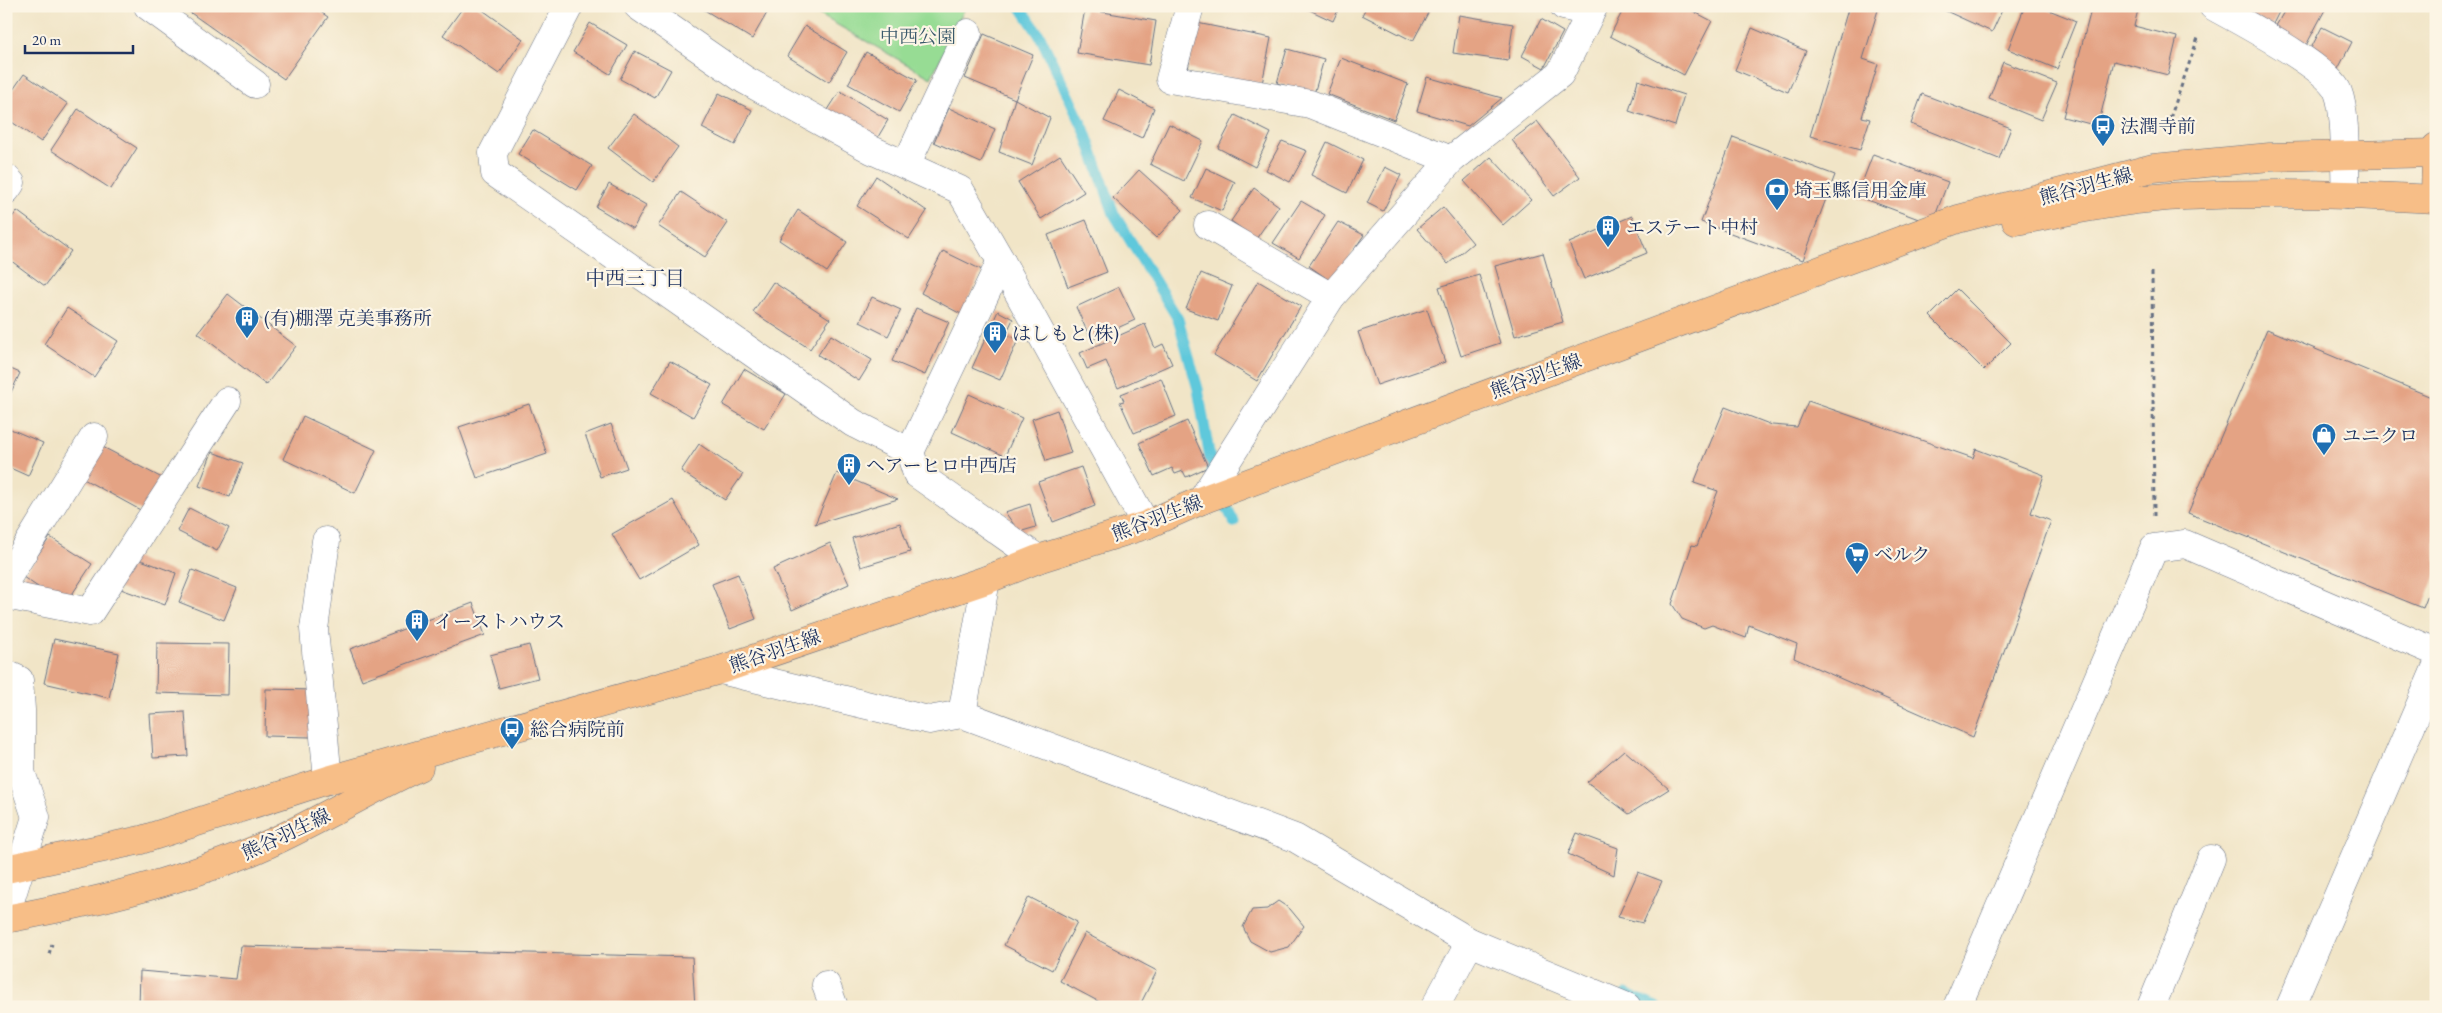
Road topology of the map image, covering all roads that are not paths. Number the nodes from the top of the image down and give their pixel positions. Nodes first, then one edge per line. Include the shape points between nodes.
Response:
1 (148, 6) edge
2 (569, 6) edge
3 (638, 6) edge
4 (1190, 6) edge
5 (1564, 6) edge
6 (2213, 6) edge
7 (1592, 9) edge
8 (968, 33) dead end
9 (255, 84) dead end
10 (2436, 147) edge
11 (2436, 153) edge
12 (2343, 154) junction
13 (1451, 160) junction
14 (906, 165) junction
15 (2153, 168) junction
16 (6, 178) edge
17 (6, 190) edge
18 (2346, 195) junction
19 (2152, 199) junction
20 (2435, 199) edge
21 (1208, 225) dead end
22 (1001, 261) junction
23 (1752, 295) junction
24 (1331, 297) junction
25 (227, 401) dead end
26 (94, 437) dead end
27 (910, 452) junction
28 (1227, 479) junction
29 (1146, 526) junction
30 (326, 541) dead end
31 (1038, 559) junction
32 (6, 580) edge
33 (986, 580) junction
34 (6, 595) edge
35 (2436, 652) edge
36 (2436, 668) edge
37 (720, 670) junction
38 (6, 674) edge
39 (962, 714) junction
40 (554, 716) junction
41 (328, 780) junction
42 (2211, 860) dead end
43 (13, 868) edge
44 (6, 914) edge
45 (6, 920) edge
46 (1470, 942) junction
47 (1435, 1007) edge
48 (1627, 1007) edge
49 (1957, 1007) edge
50 (2151, 1007) edge
51 (2290, 1007) edge

1 - 9 street
2 - 27 street via 492,153 495,173 853,423
3 - 14 street via 746,80 872,150
4 - 13 street via 1170,79 1310,104
5 - 7 street
6 - 12 street via 2299,57 2329,80 2338,91 2343,117
7 - 13 street via 1560,74
8 - 14 street
10 - 11 main road, 熊谷羽生線
11 - 12 main road, 熊谷羽生線
11 - 20 main road, 熊谷羽生線
12 - 15 main road, 熊谷羽生線
12 - 18 street
13 - 24 street
14 - 22 street via 960,190
15 - 19 street
15 - 23 main road, 熊谷羽生線 via 1958,219
16 - 17 street via 11,183
18 - 19 main road, 熊谷羽生線
18 - 20 main road, 熊谷羽生線
19 - 23 main road, 熊谷羽生線 via 1951,235
21 - 24 street
22 - 27 street
22 - 29 street
23 - 28 main road, 熊谷羽生線
24 - 28 street
25 - 34 street via 90,612
26 - 32 street
27 - 31 street via 917,474
28 - 29 main road, 熊谷羽生線 via 1202,500
29 - 31 main road, 熊谷羽生線
30 - 41 street via 314,629
31 - 33 main road, 熊谷羽生線
33 - 37 main road, 熊谷羽生線
33 - 39 street
35 - 49 street via 2186,544 2154,548
36 - 51 street
37 - 39 street via 929,720
37 - 40 main road, 熊谷羽生線
38 - 43 street via 19,680 21,772 36,817
39 - 46 street via 1295,838
40 - 41 main road, 熊谷羽生線
40 - 45 main road, 熊谷羽生線 via 436,759 252,851 205,869 92,903
41 - 43 main road, 熊谷羽生線 via 141,840
42 - 50 street
43 - 44 street
46 - 47 street
46 - 48 street

